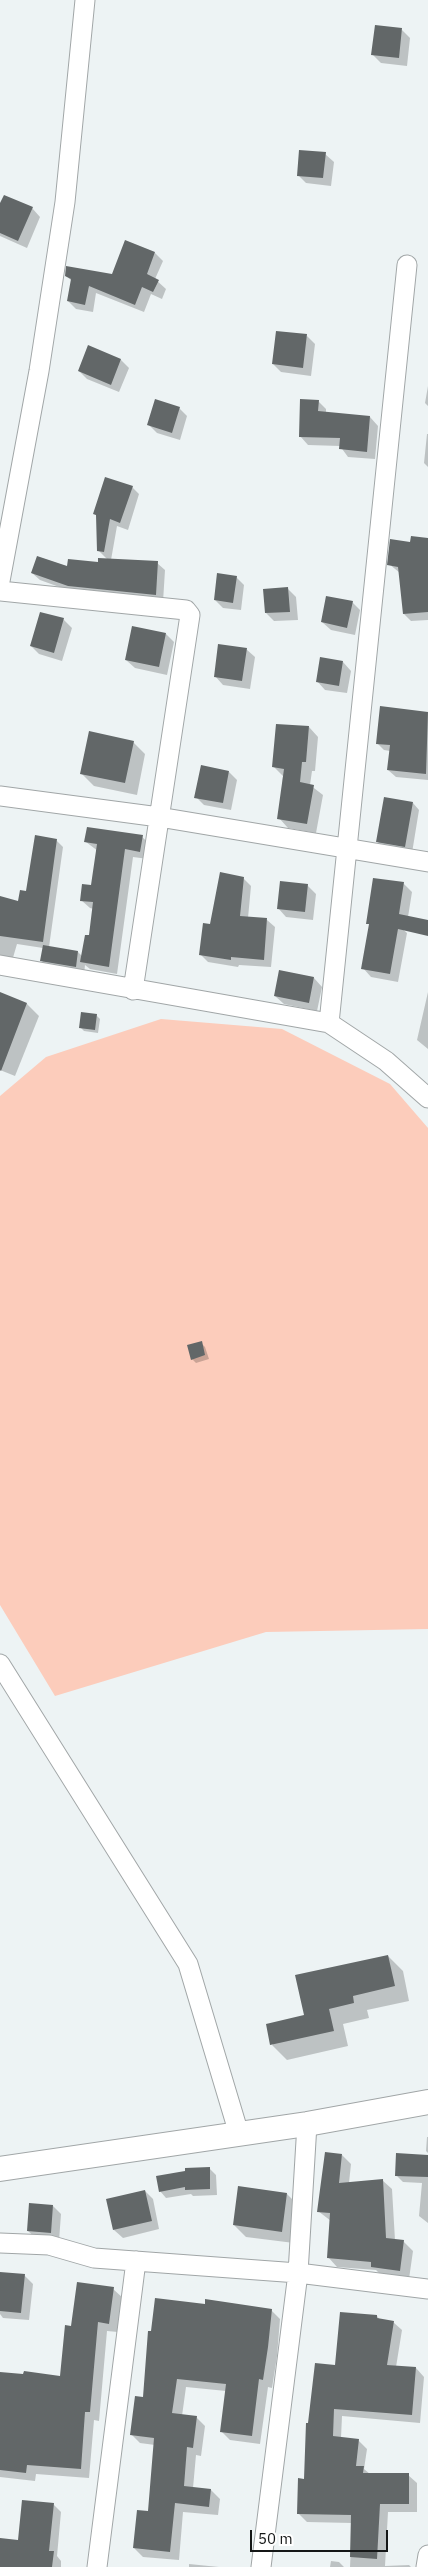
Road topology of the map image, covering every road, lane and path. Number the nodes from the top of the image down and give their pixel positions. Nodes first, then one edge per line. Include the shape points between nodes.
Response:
1 (85, 0) edge
2 (407, 265) dead end
3 (0, 581) edge
4 (0, 591) edge
5 (0, 796) edge
6 (159, 817) junction
7 (347, 850) junction
8 (428, 862) edge
9 (0, 965) edge
10 (133, 990) junction
11 (329, 1023) junction
12 (428, 1098) edge
13 (0, 1664) edge
14 (428, 2102) edge
15 (307, 2124) junction
16 (239, 2134) junction
17 (1, 2164) edge
18 (0, 2243) edge
19 (136, 2261) junction
20 (298, 2273) junction
21 (428, 2289) edge
22 (428, 2555) edge
23 (97, 2567) edge
24 (261, 2567) edge
25 (426, 2567) edge

1 - 3 street via 65,202 40,371
2 - 7 street
4 - 6 street via 189,612
5 - 6 street
6 - 7 street
6 - 10 street
7 - 8 street
7 - 11 street
9 - 10 street
10 - 11 street
11 - 12 street via 386,1061
13 - 16 street via 188,1964
14 - 15 street
15 - 16 street
15 - 20 street
16 - 17 street
18 - 19 street via 49,2245 94,2258
19 - 20 street
19 - 23 street
20 - 21 street
20 - 24 street
22 - 25 street

